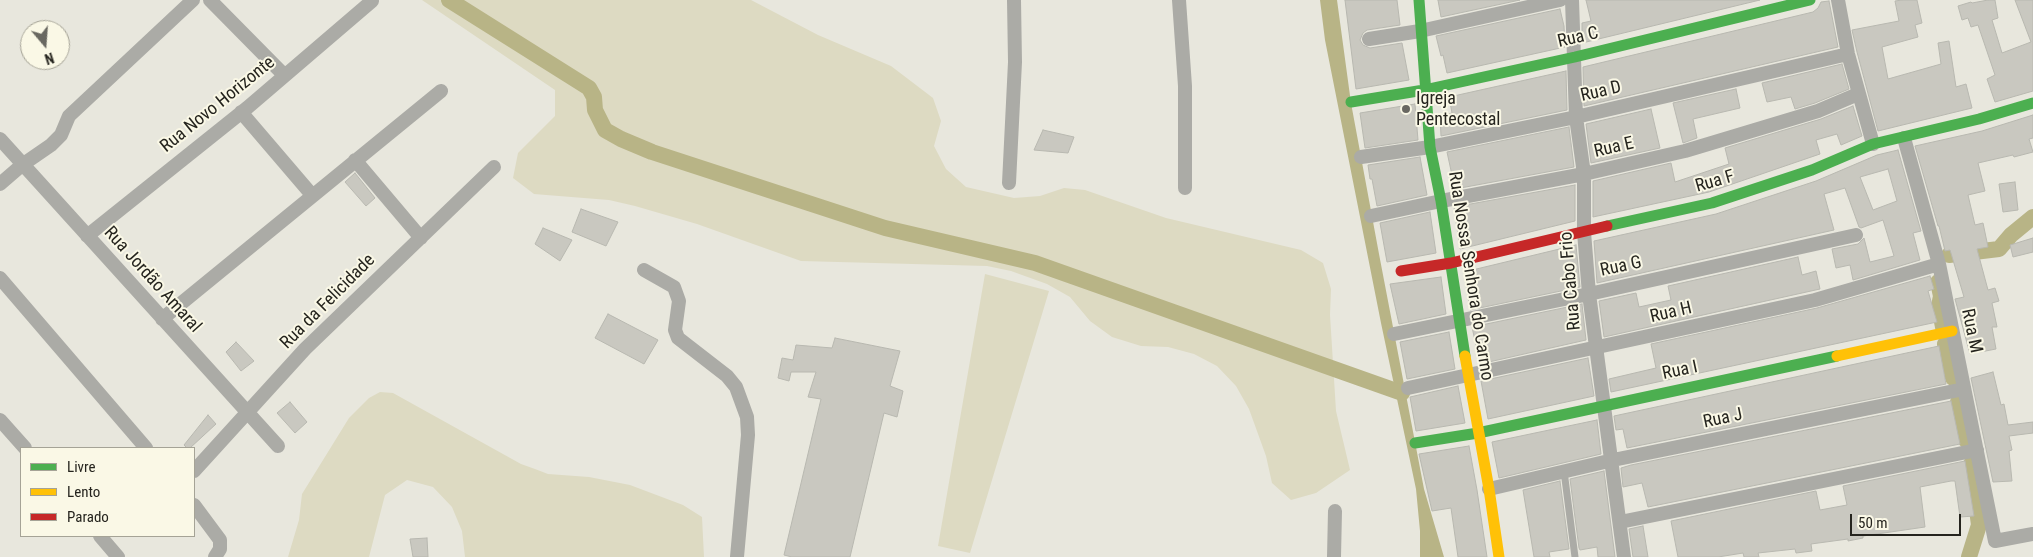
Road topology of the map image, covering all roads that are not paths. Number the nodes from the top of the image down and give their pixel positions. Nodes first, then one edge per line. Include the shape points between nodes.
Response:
1 (193, 0) edge
2 (210, 0) edge
3 (1014, 0) edge
4 (1180, 0) edge
5 (1419, 0) edge
6 (1560, 0) edge
7 (1572, 0) edge
8 (1810, 0) edge
9 (1838, 0) edge
10 (372, 1) edge
11 (1420, 31) junction
12 (1369, 39) dead end
13 (1848, 54) junction
14 (1575, 57) junction
15 (284, 75) junction
16 (1424, 90) junction
17 (441, 92) dead end
18 (1858, 94) junction
19 (1351, 102) dead end
20 (2033, 103) edge
21 (241, 112) junction
22 (1576, 117) junction
23 (1904, 138) junction
24 (0, 139) edge
25 (1873, 144) junction
26 (1430, 147) junction
27 (1360, 157) dead end
28 (354, 160) junction
29 (22, 165) junction
30 (494, 167) dead end
31 (1584, 174) junction
32 (1009, 183) dead end
33 (0, 184) edge
34 (1185, 188) dead end
35 (312, 196) junction
36 (1441, 201) junction
37 (1372, 216) dead end
38 (1584, 232) junction
39 (1856, 235) dead end
40 (86, 236) junction
41 (421, 238) junction
42 (1451, 263) junction
43 (1939, 264) junction
44 (644, 270) dead end
45 (1401, 271) dead end
46 (0, 278) edge
47 (1590, 294) junction
48 (162, 319) junction
49 (1460, 319) junction
50 (1952, 331) junction
51 (1394, 334) dead end
52 (1597, 348) junction
53 (1468, 376) junction
54 (1408, 388) dead end
55 (1964, 389) junction
56 (1605, 405) junction
57 (247, 413) junction
58 (0, 420) edge
59 (1478, 432) junction
60 (1415, 443) dead end
61 (278, 446) dead end
62 (24, 447) edge
63 (145, 447) edge
64 (1977, 450) junction
65 (1612, 460) junction
66 (195, 469) edge
67 (1564, 471) junction
68 (1489, 489) junction
69 (195, 506) edge
70 (1335, 511) dead end
71 (1620, 522) junction
72 (2033, 534) edge
73 (101, 537) edge
74 (118, 557) edge
75 (215, 557) edge
76 (737, 557) edge
77 (1334, 557) edge
78 (1499, 557) edge
79 (1575, 557) edge
80 (1624, 557) edge

1 - 29 street via 69,116 57,139
2 - 15 street
3 - 32 street via 1015,62
4 - 34 street via 1185,86
5 - 11 street, Rua Nossa Senhora do Carmo
6 - 11 street
7 - 14 street, Rua Cabo Frio
8 - 14 street, Rua C
9 - 13 street
10 - 15 street, Rua Novo Horizonte
11 - 12 street
11 - 16 street, Rua Nossa Senhora do Carmo
13 - 18 street
13 - 22 street, Rua D
14 - 16 street, Rua C
14 - 22 street, Rua Cabo Frio
15 - 21 street, Rua Novo Horizonte
16 - 19 street, Rua C
16 - 26 street, Rua Nossa Senhora do Carmo
17 - 28 street
18 - 25 street
18 - 31 street, Rua E via 1685,152
20 - 23 street, Rua F
21 - 35 street
21 - 40 street, Rua Novo Horizonte
22 - 26 street, Rua D
22 - 31 street, Rua Cabo Frio
23 - 25 street, Rua F
23 - 43 street, Rua M
24 - 29 street, Rua Jordão Amaral
25 - 38 street, Rua F via 1812,170 1712,203
26 - 27 street, Rua D
26 - 36 street, Rua Nossa Senhora do Carmo
28 - 35 street
28 - 41 street
29 - 33 street
29 - 40 street, Rua Jordão Amaral
30 - 41 street, Rua da Felicidade
31 - 36 street, Rua E
31 - 38 street, Rua Cabo Frio
35 - 48 street
36 - 37 street, Rua E
36 - 42 street, Rua Nossa Senhora do Carmo
38 - 42 street, Rua F
38 - 47 street, Rua Cabo Frio
39 - 47 street, Rua G
40 - 48 street, Rua Jordão Amaral
41 - 57 street, Rua da Felicidade via 305,349
42 - 45 street, Rua F
42 - 49 street, Rua Nossa Senhora do Carmo
43 - 50 street, Rua M
43 - 52 street, Rua H via 1815,300
44 - 76 street via 674,287 679,301 675,330 678,338 727,376 736,387 744,408 748,434
46 - 63 street
47 - 49 street, Rua G
47 - 52 street, Rua Cabo Frio
48 - 57 street, Rua Jordão Amaral
49 - 51 street, Rua G
49 - 53 street, Rua Nossa Senhora do Carmo
50 - 55 street, Rua M
50 - 56 street, Rua I
52 - 53 street, Rua H
52 - 56 street, Rua Cabo Frio
53 - 54 street, Rua H
53 - 59 street, Rua Nossa Senhora do Carmo
55 - 64 street, Rua M
55 - 65 street, Rua J
56 - 59 street, Rua I
56 - 65 street, Rua Cabo Frio
57 - 61 street, Rua Jordão Amaral
57 - 66 street, Rua da Felicidade
58 - 62 street
59 - 60 street, Rua I
59 - 68 street, Rua Nossa Senhora do Carmo
64 - 71 street
64 - 72 street, Rua M via 1995,541
65 - 67 street, Rua J
65 - 71 street, Rua Cabo Frio
67 - 68 street, Rua J
67 - 79 lane
68 - 78 street, Rua Nossa Senhora do Carmo
69 - 75 street via 220,540 220,549
70 - 77 street
71 - 80 street, Rua Cabo Frio
73 - 74 street

